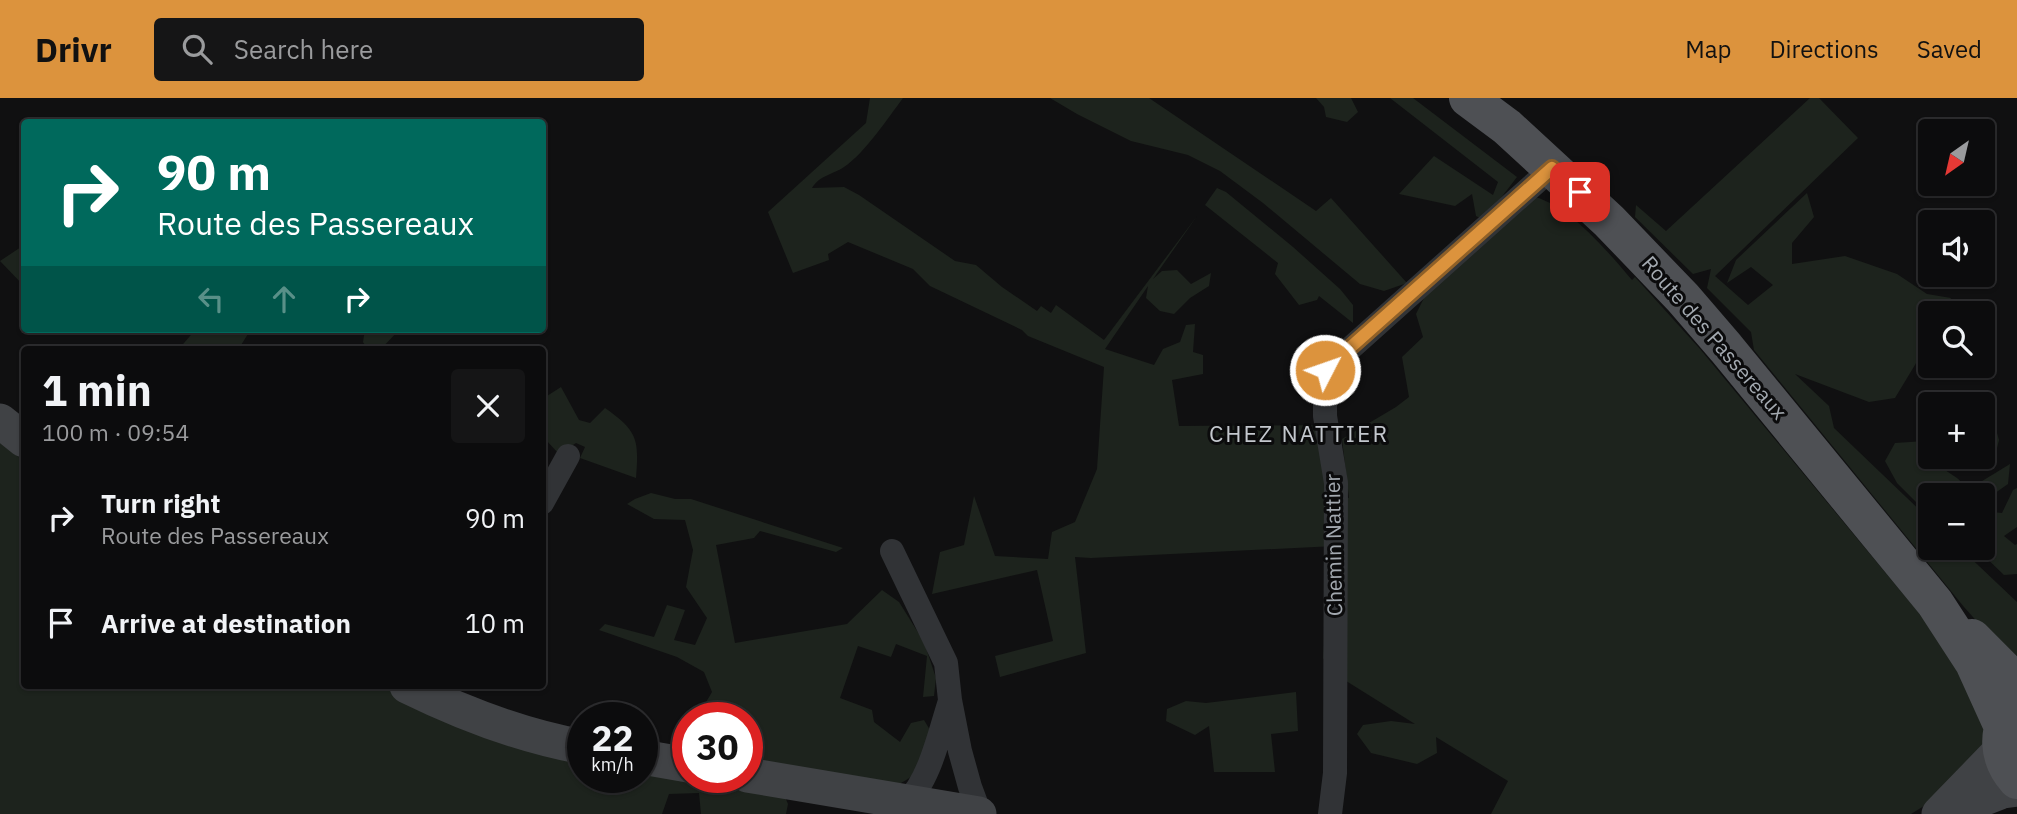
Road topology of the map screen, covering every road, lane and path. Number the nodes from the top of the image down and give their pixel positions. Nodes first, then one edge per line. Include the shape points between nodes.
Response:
1 (1468, 98) edge
2 (1552, 168) junction
3 (0, 421) edge
4 (21, 438) edge
5 (568, 456) dead end
6 (546, 496) edge
7 (892, 551) dead end
8 (1935, 603) junction
9 (2017, 680) edge
10 (419, 689) edge
11 (950, 700) junction
12 (2010, 741) edge
13 (567, 744) edge
14 (763, 778) edge
15 (2017, 789) edge
16 (906, 802) junction
17 (979, 814) edge
18 (1330, 814) edge
19 (1940, 814) edge

1 - 2 main road, Route des Passereaux
2 - 8 main road, Route des Passereaux via 1684,298
2 - 18 street, Chemin Nattier via 1325,370 1325,416 1336,483 1335,773
3 - 4 main road
5 - 6 street
7 - 11 street via 946,663
8 - 9 main road, Route des Passereaux
8 - 12 main road, Route des Passereaux via 1974,663
10 - 13 main road via 492,722
11 - 16 street via 925,776
11 - 17 street
12 - 19 main road
14 - 16 main road
15 - 19 main road
16 - 17 main road

